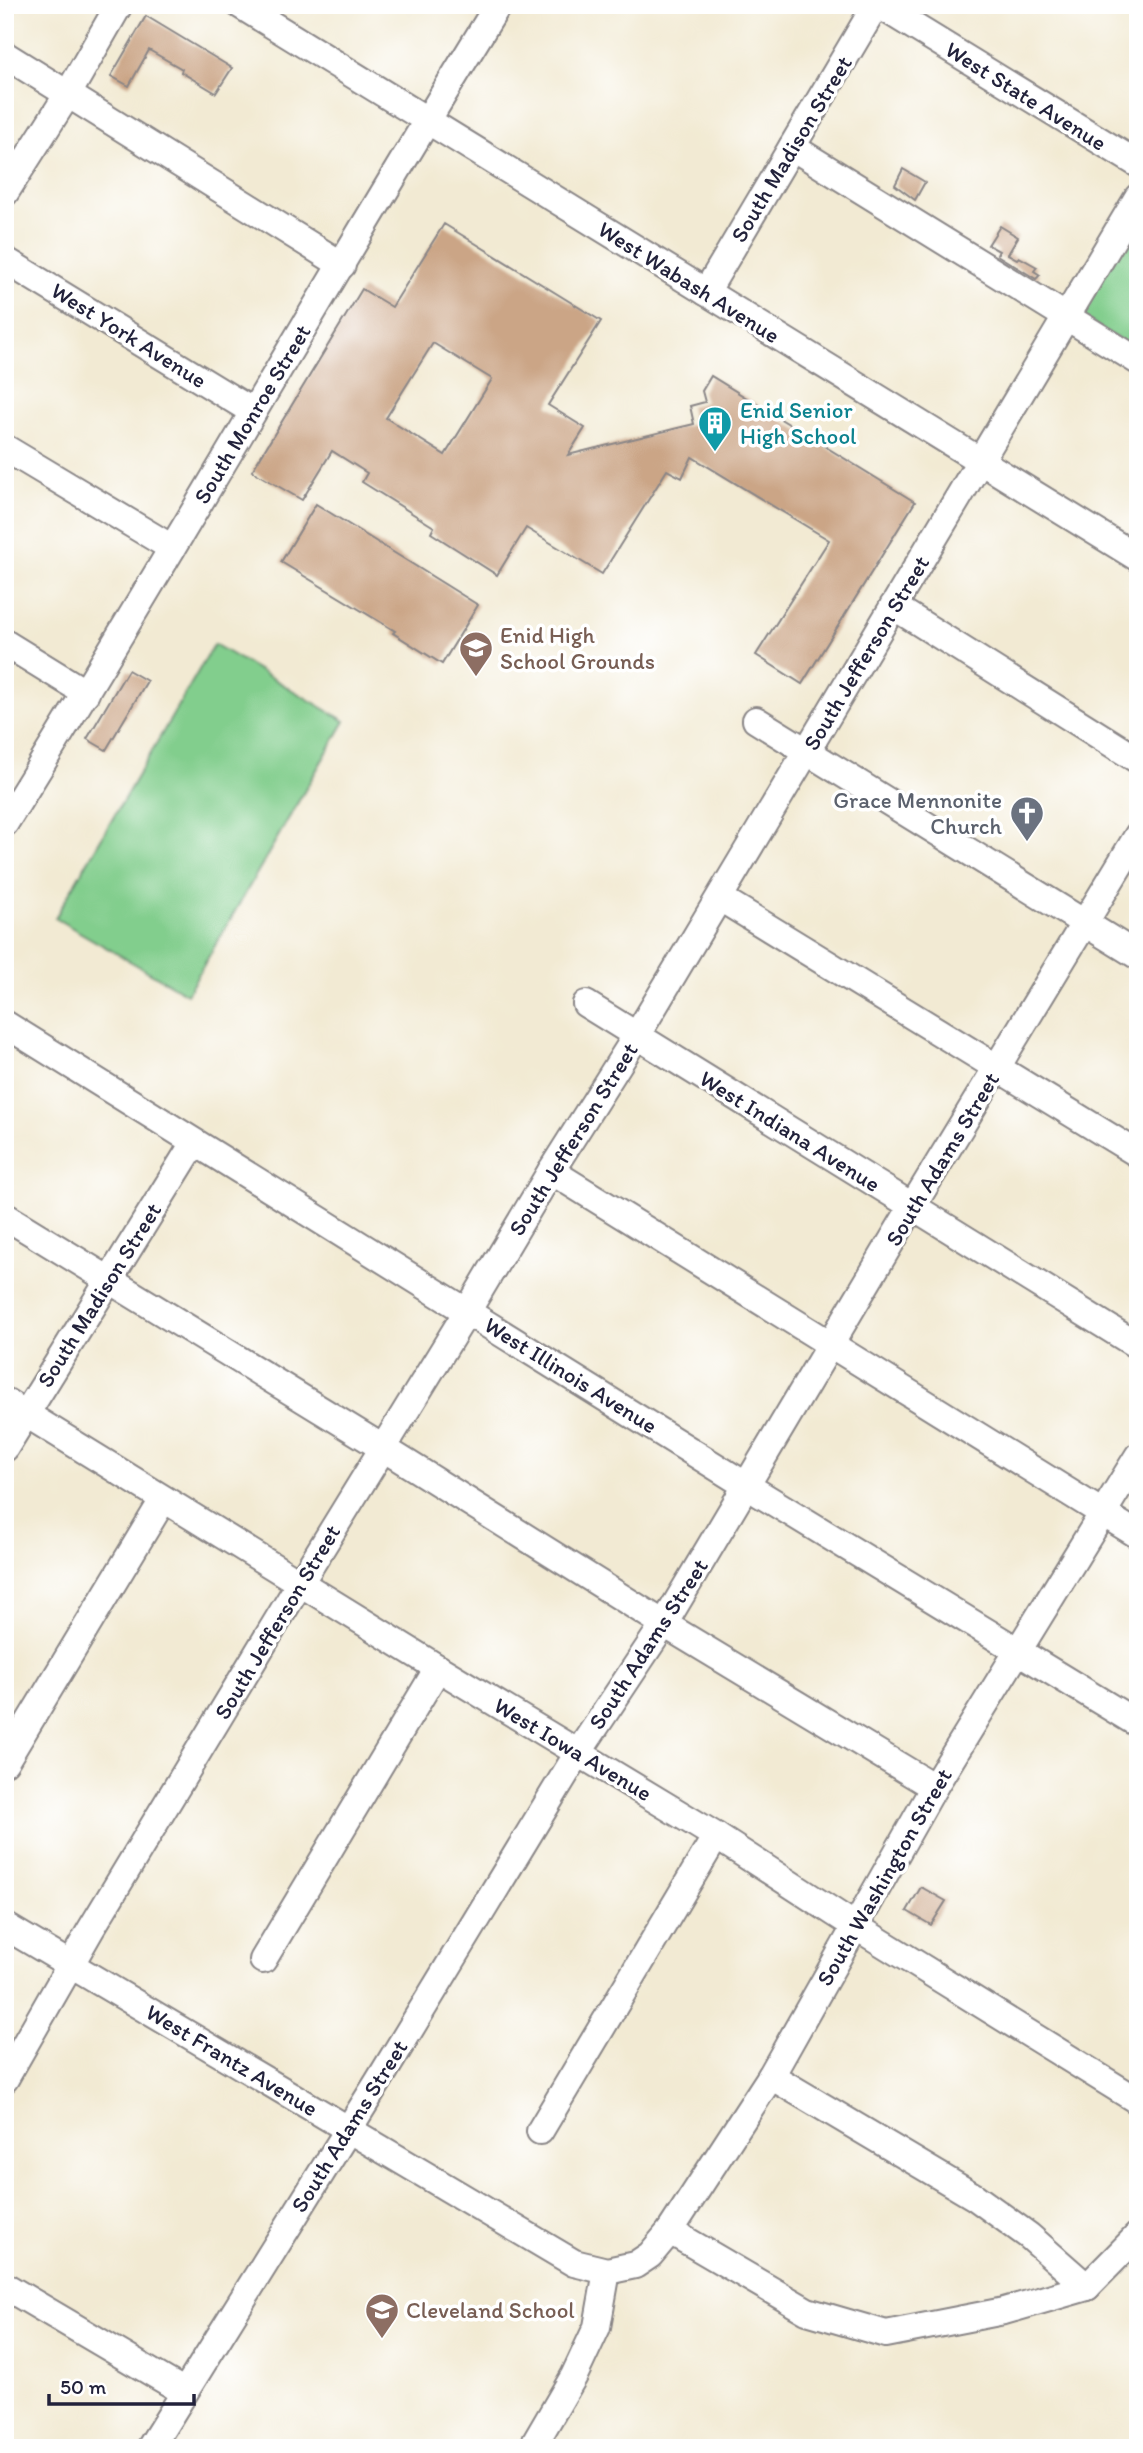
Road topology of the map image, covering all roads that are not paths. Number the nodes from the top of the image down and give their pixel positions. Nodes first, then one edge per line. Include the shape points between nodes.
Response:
1 (118, 5) edge
2 (240, 5) edge
3 (498, 5) edge
4 (878, 5) edge
5 (5, 55) edge
6 (68, 94) junction
7 (426, 120) junction
8 (792, 147) junction
9 (1138, 164) edge
10 (5, 193) edge
11 (1138, 197) edge
12 (5, 260) edge
13 (342, 265) junction
14 (706, 292) junction
15 (1066, 316) junction
16 (1138, 361) edge
17 (253, 411) junction
18 (5, 448) edge
19 (979, 461) junction
20 (172, 548) junction
21 (1138, 558) edge
22 (894, 606) junction
23 (5, 643) edge
24 (86, 693) junction
25 (756, 720) dead end
26 (807, 752) junction
27 (1138, 760) edge
28 (5, 823) edge
29 (1138, 835) edge
30 (720, 898) junction
31 (1086, 924) junction
32 (1138, 956) edge
33 (586, 1004) dead end
34 (5, 1024) edge
35 (637, 1035) junction
36 (997, 1069) junction
37 (194, 1143) junction
38 (1138, 1154) edge
39 (551, 1171) junction
40 (912, 1208) junction
41 (5, 1216) edge
42 (108, 1280) junction
43 (468, 1310) junction
44 (831, 1344) junction
45 (1138, 1346) edge
46 (15, 1408) edge
47 (5, 1448) edge
48 (383, 1448) junction
49 (1138, 1456) edge
50 (747, 1486) junction
51 (163, 1500) junction
52 (1102, 1513) junction
53 (1138, 1535) edge
54 (300, 1583) junction
55 (664, 1624) junction
56 (1018, 1650) junction
57 (438, 1668) junction
58 (1138, 1724) edge
59 (579, 1753) junction
60 (5, 1762) edge
61 (934, 1787) junction
62 (716, 1836) junction
63 (5, 1926) edge
64 (855, 1926) junction
65 (263, 1960) dead end
66 (71, 1965) junction
67 (771, 2076) junction
68 (5, 2079) edge
69 (1138, 2101) edge
70 (347, 2128) junction
71 (540, 2131) dead end
72 (670, 2231) junction
73 (1138, 2235) edge
74 (607, 2271) junction
75 (5, 2286) edge
76 (1087, 2287) junction
77 (183, 2391) junction
78 (149, 2448) edge
79 (532, 2448) edge

1 - 6 street
2 - 7 street, West Wabash Avenue
3 - 7 street, South Monroe Street
4 - 8 street, South Madison Street
4 - 9 street, West State Avenue
5 - 6 street
6 - 10 street
6 - 13 street
7 - 13 street, South Monroe Street
7 - 14 street, West Wabash Avenue
8 - 14 street, South Madison Street
8 - 15 street
11 - 15 street, South Jefferson Street
12 - 17 street, West York Avenue
13 - 17 street, South Monroe Street
14 - 19 street, West Wabash Avenue
15 - 16 street
15 - 19 street, South Jefferson Street
17 - 20 street, South Monroe Street
18 - 20 street
19 - 21 street, West Wabash Avenue
19 - 22 street, South Jefferson Street
20 - 24 street, South Monroe Street
22 - 26 street, South Jefferson Street
22 - 27 street
23 - 24 street
24 - 28 street, South Monroe Street
25 - 26 street
26 - 30 street, South Jefferson Street
26 - 31 street
29 - 31 street, South Adams Street
30 - 35 street, South Jefferson Street
30 - 36 street
31 - 32 street
31 - 36 street, South Adams Street
33 - 35 street, West Indiana Avenue
34 - 37 street, West Illinois Avenue
35 - 39 street, South Jefferson Street
35 - 40 street, West Indiana Avenue
36 - 38 street
36 - 40 street, South Adams Street
37 - 42 street, South Madison Street
37 - 43 street, West Illinois Avenue
39 - 43 street, South Jefferson Street
39 - 44 street
40 - 44 street, South Adams Street
40 - 45 street, West Indiana Avenue
41 - 42 street
42 - 46 street, South Madison Street
42 - 48 street
43 - 48 street, South Jefferson Street
43 - 50 street, West Illinois Avenue
44 - 50 street, South Adams Street
44 - 52 street
46 - 47 street, South Madison Street
46 - 51 street, West Iowa Avenue
48 - 54 street, South Jefferson Street
48 - 55 street
49 - 52 street, South Washington Street
50 - 55 street, South Adams Street
50 - 56 street, West Illinois Avenue
51 - 54 street, West Iowa Avenue
51 - 60 street
52 - 53 street
52 - 56 street, South Washington Street
54 - 57 street, West Iowa Avenue
54 - 66 street, South Jefferson Street
55 - 59 street, South Adams Street
55 - 61 street
56 - 58 street, West Illinois Avenue
56 - 61 street, South Washington Street
57 - 59 street, West Iowa Avenue
57 - 65 street
59 - 62 street, West Iowa Avenue
59 - 70 street, South Adams Street
61 - 64 street, South Washington Street
62 - 64 street, West Iowa Avenue
62 - 71 street
63 - 66 street, West Frantz Avenue
64 - 67 street, South Washington Street
64 - 69 street, West Iowa Avenue
66 - 68 street, South Jefferson Street
66 - 70 street, West Frantz Avenue
67 - 72 street, South Washington Street
67 - 76 street via 975,2197
70 - 74 street, West Frantz Avenue via 574,2263
70 - 77 street, South Adams Street
72 - 74 street, South Washington Street via 635,2265
72 - 76 street via 807,2311 886,2334 1004,2311
73 - 76 street
74 - 79 street via 597,2327 575,2376
75 - 77 street
77 - 78 street, South Adams Street

